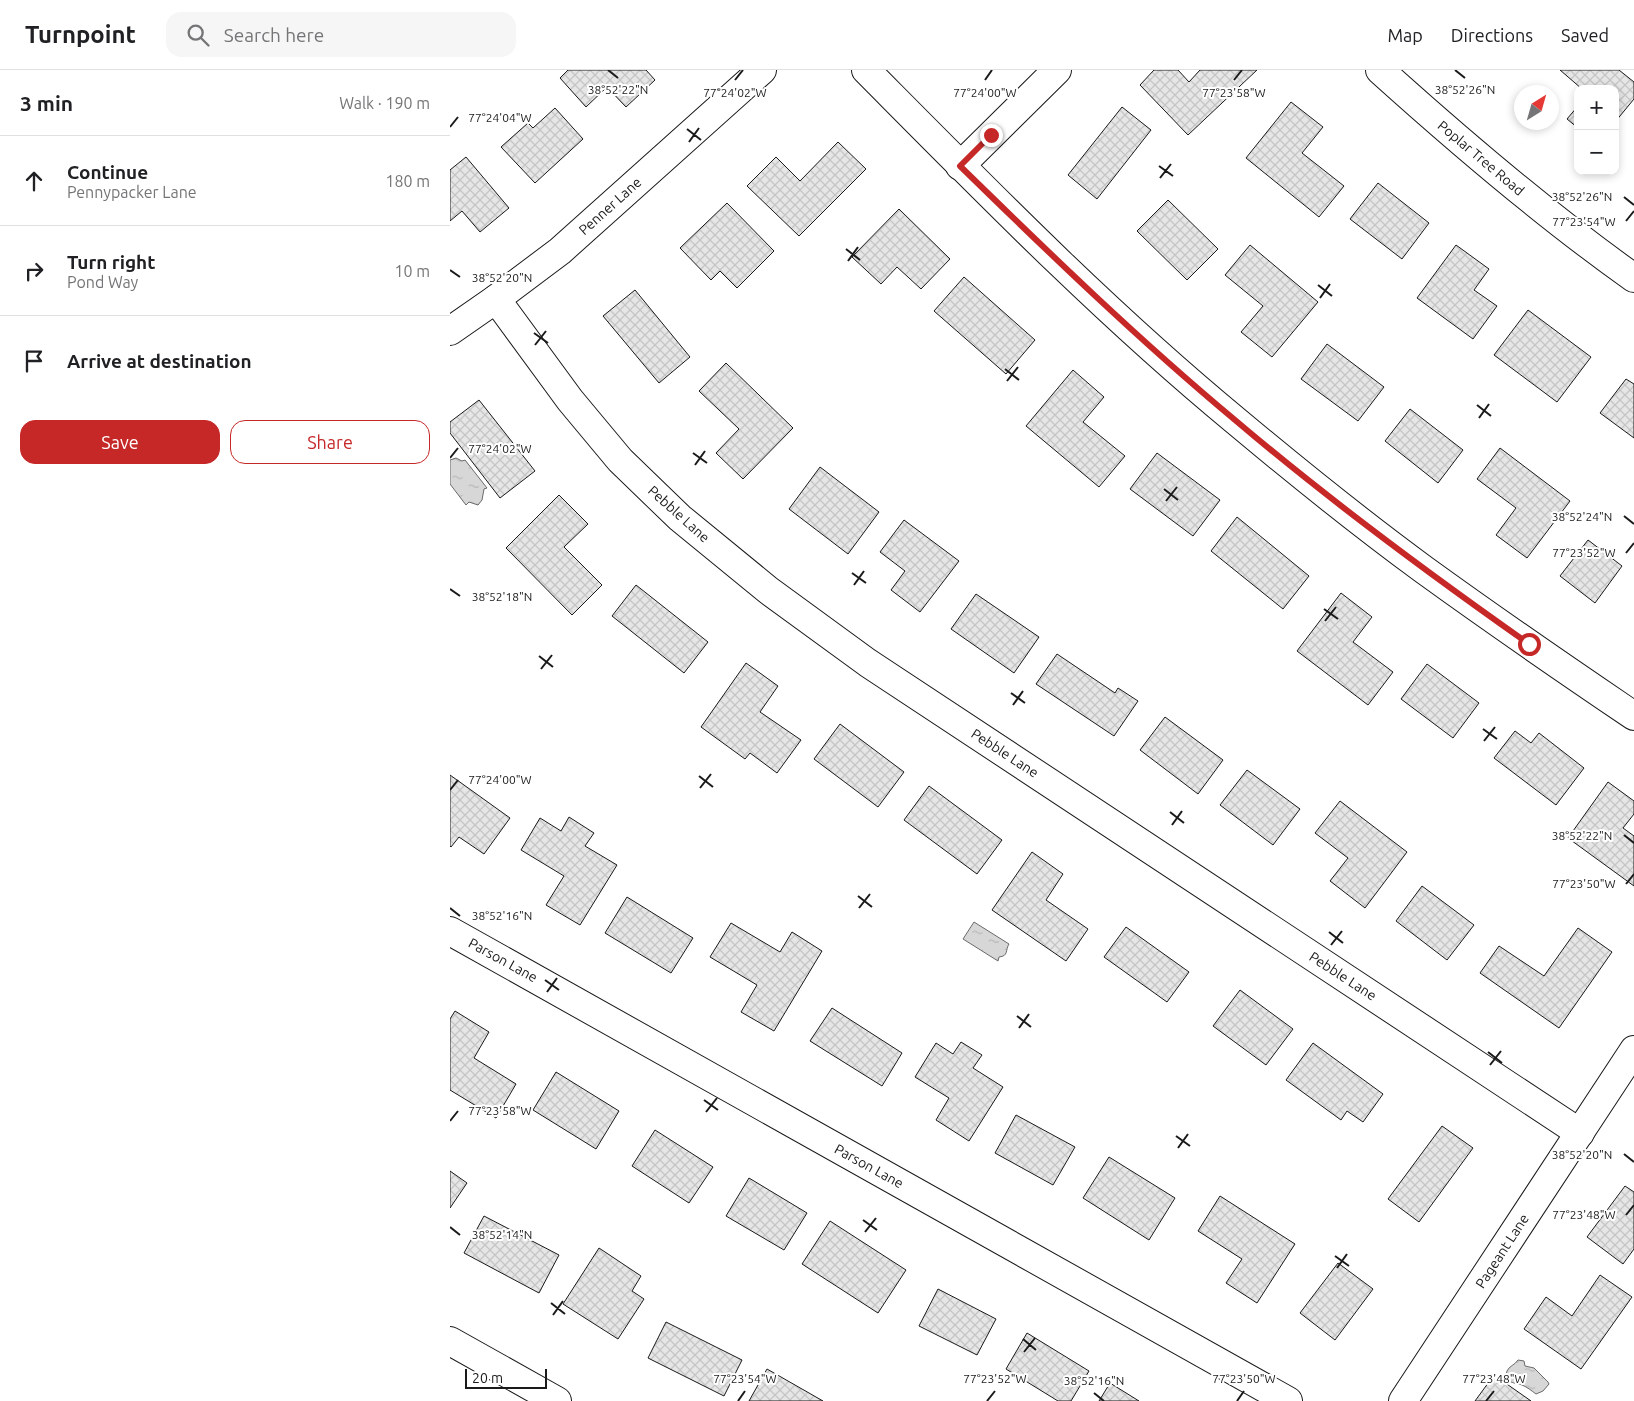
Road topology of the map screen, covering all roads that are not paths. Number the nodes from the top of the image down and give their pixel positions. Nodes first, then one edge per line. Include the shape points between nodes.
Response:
1 (762, 70) edge
2 (866, 70) edge
3 (1057, 70) edge
4 (1380, 70) edge
5 (960, 166) junction
6 (1634, 278) edge
7 (496, 299) junction
8 (450, 331) edge
9 (1634, 716) edge
10 (450, 931) edge
11 (1634, 1050) edge
12 (1580, 1132) junction
13 (450, 1341) edge
14 (542, 1397) edge
15 (1288, 1401) edge
16 (1403, 1401) edge

1 - 7 street, Penner Lane via 560,251
2 - 5 street
3 - 5 street
4 - 6 street, Poplar Tree Road via 1516,188
5 - 9 street via 1123,322 1234,420 1421,567
7 - 8 street, Penner Lane
7 - 12 street, Pebble Lane via 570,400 620,460 680,518 768,590 868,662
10 - 15 street, Parson Lane
11 - 12 street, Pageant Lane
12 - 16 street, Pageant Lane
13 - 14 street

